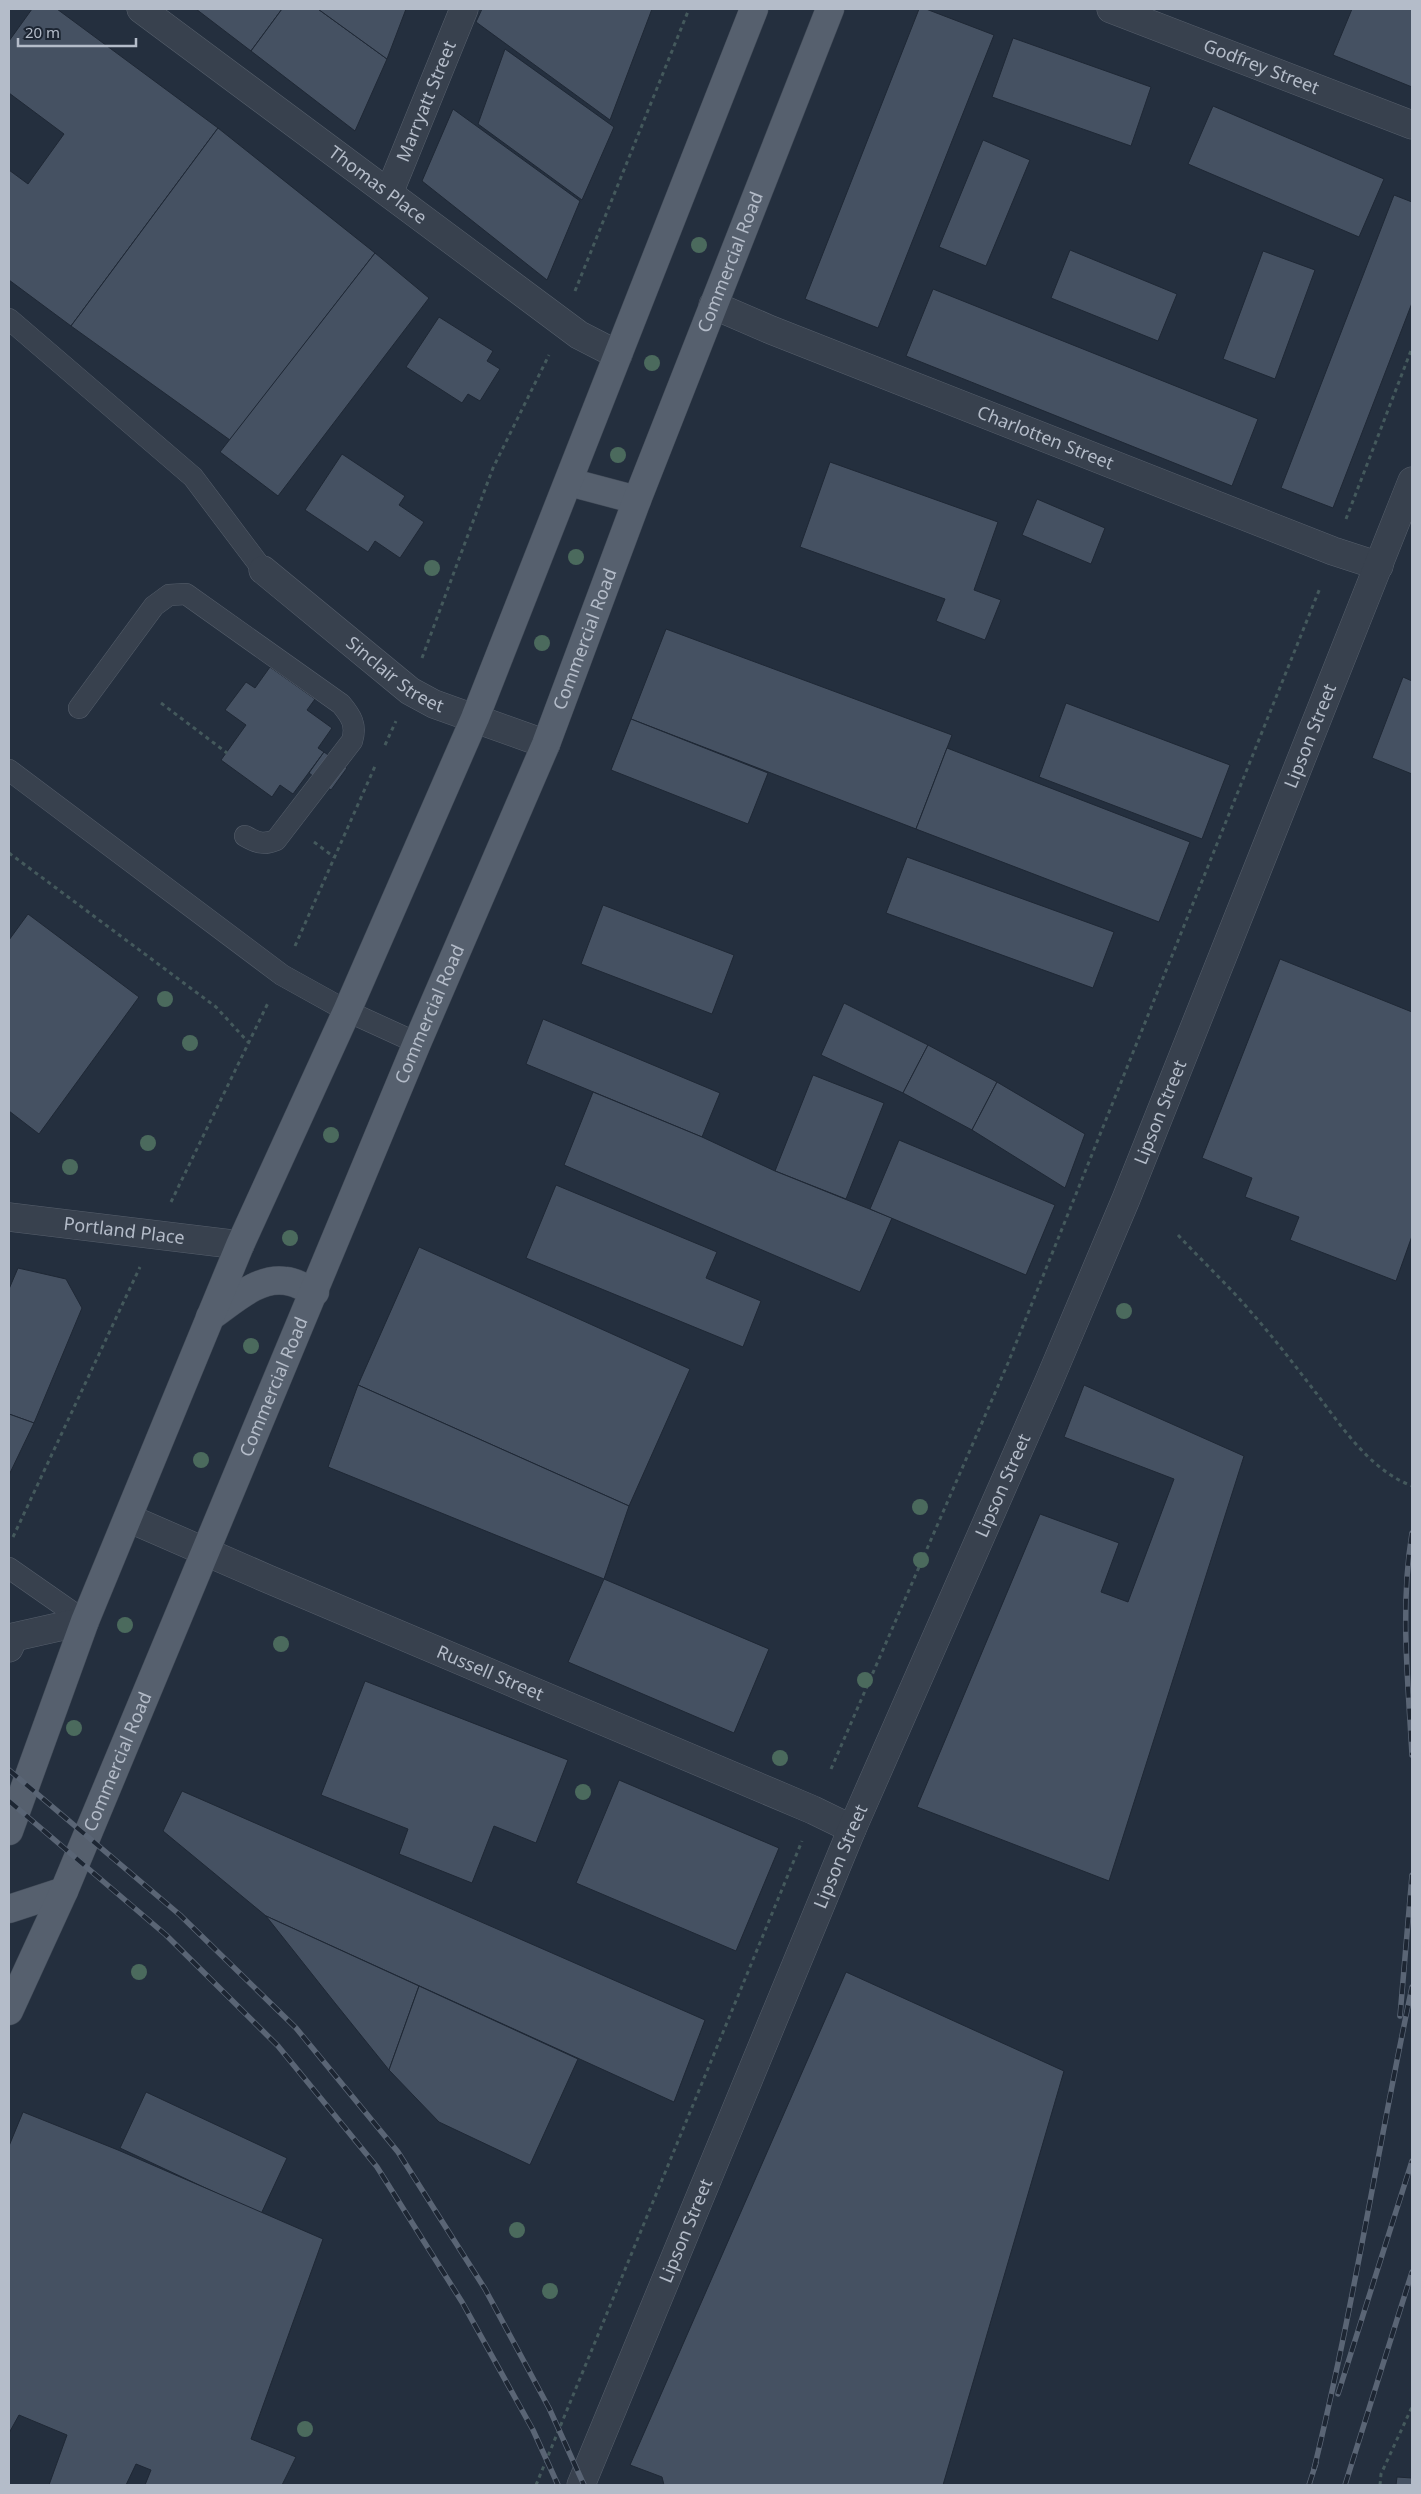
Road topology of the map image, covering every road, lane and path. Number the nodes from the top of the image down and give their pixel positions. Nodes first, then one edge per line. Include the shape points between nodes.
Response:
1 (141, 9) edge
2 (464, 9) edge
3 (754, 9) edge
4 (830, 9) edge
5 (1111, 9) edge
6 (1412, 125) edge
7 (389, 193) junction
8 (713, 305) junction
9 (9, 319) edge
10 (1412, 348) edge
11 (618, 355) junction
12 (1412, 481) edge
13 (569, 482) junction
14 (637, 500) junction
15 (1345, 522) dead end
16 (1379, 566) junction
17 (263, 570) joint
18 (1320, 588) dead end
19 (161, 704) dead end
20 (78, 708) dead end
21 (475, 718) junction
22 (546, 744) junction
23 (227, 753) dead end
24 (9, 770) edge
25 (245, 836) dead end
26 (9, 852) edge
27 (347, 1012) junction
28 (248, 1042) dead end
29 (418, 1043) junction
30 (9, 1217) edge
31 (1178, 1235) dead end
32 (240, 1245) junction
33 (315, 1292) junction
34 (210, 1317) junction
35 (1412, 1486) edge
36 (128, 1518) junction
37 (206, 1552) junction
38 (9, 1568) edge
39 (85, 1621) junction
40 (9, 1648) edge
41 (831, 1769) dead end
42 (852, 1829) junction
43 (9, 1831) edge
44 (802, 1840) dead end
45 (64, 1891) junction
46 (9, 1909) edge
47 (9, 2011) edge
48 (1412, 2407) edge
49 (536, 2485) edge
50 (581, 2485) edge
51 (1380, 2485) edge

1 - 7 street, Thomas Place
2 - 7 street, Marryatt Street
3 - 11 main road
4 - 8 main road, Commercial Road
5 - 6 street, Godfrey Street
7 - 11 street, Thomas Place via 579,335
8 - 14 main road, Commercial Road
8 - 16 street, Charlotten Street via 1305,540
9 - 17 lane via 193,478
10 - 15 path
11 - 13 main road
12 - 16 street, Lipson Street
13 - 14 main road
13 - 21 main road
14 - 22 main road, Commercial Road
16 - 42 street, Lipson Street via 1126,1199
17 - 21 street, Sinclair Street via 410,691 434,704
18 - 41 path via 1008,1362
19 - 23 path
20 - 25 lane via 154,606 169,596 186,594 341,704 351,716 356,730 352,741 276,840 266,844
21 - 22 street, Sinclair Street
21 - 27 main road
22 - 29 main road, Commercial Road
24 - 27 lane via 282,975
26 - 28 path via 216,1007
27 - 29 lane
27 - 32 main road
29 - 33 main road, Commercial Road
30 - 32 street, Portland Place
31 - 35 path via 1250,1311 1347,1435 1371,1460 1401,1482
32 - 34 main road
33 - 34 main road via 284,1280 269,1282 251,1288
33 - 37 main road, Commercial Road
34 - 36 main road
36 - 37 street, Russell Street
36 - 39 main road
37 - 42 street, Russell Street
37 - 45 main road, Commercial Road
38 - 39 lane
39 - 40 street via 14,1636
39 - 43 main road
42 - 50 street, Lipson Street
44 - 49 path
45 - 46 main road
45 - 47 main road, Commercial Road
48 - 51 path via 1381,2474

